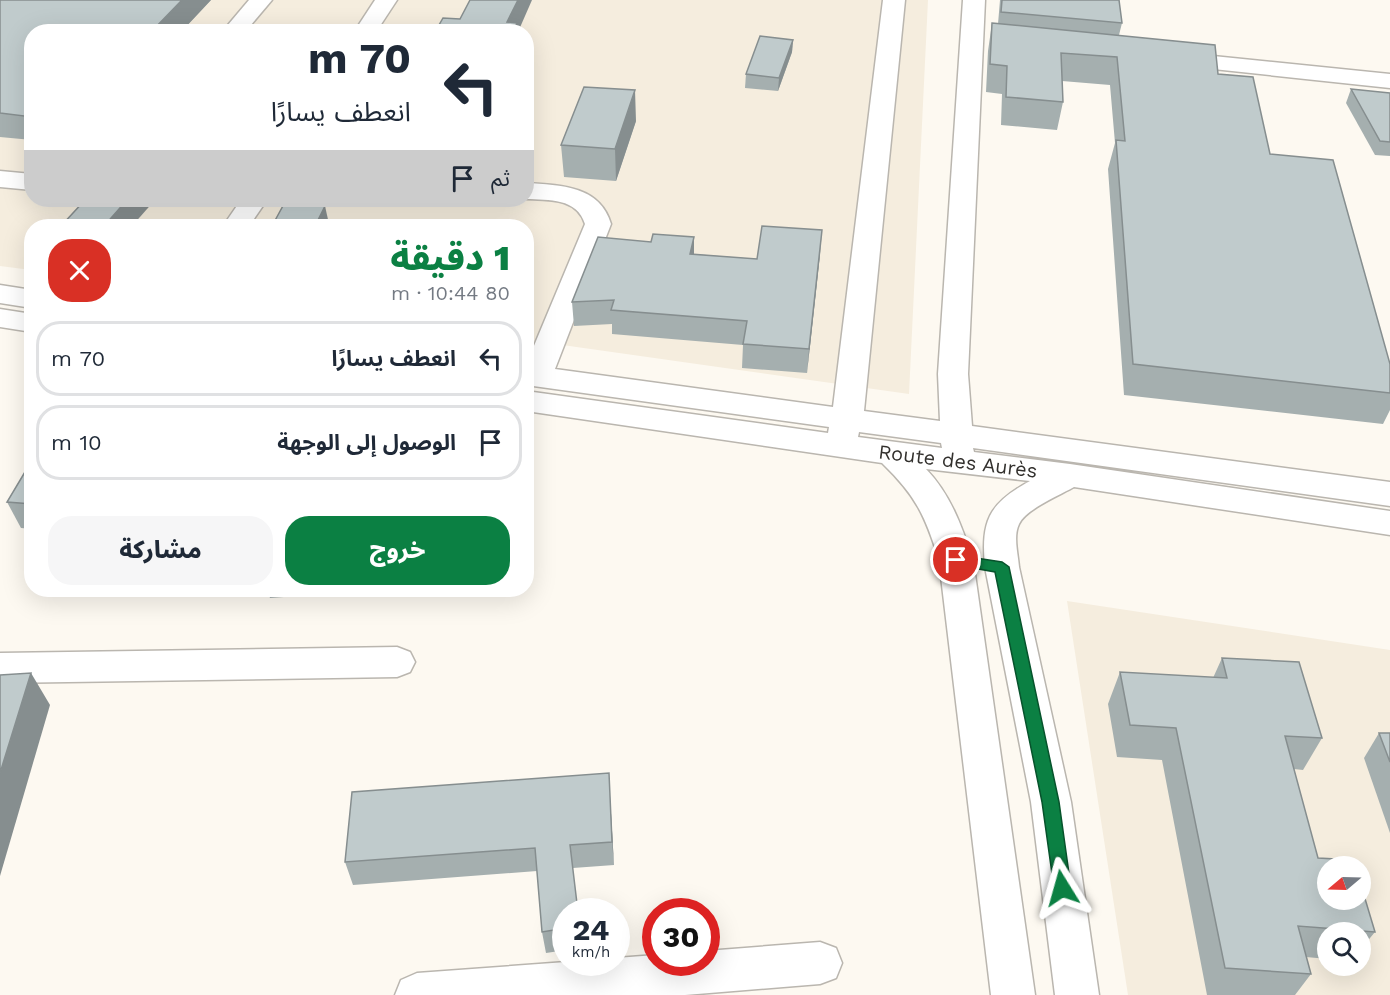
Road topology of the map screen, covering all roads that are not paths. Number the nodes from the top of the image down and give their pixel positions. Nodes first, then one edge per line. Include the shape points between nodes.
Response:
1 (261, 0) edge
2 (386, 0) edge
3 (894, 0) edge
4 (974, 0) edge
5 (240, 24) edge
6 (370, 24) edge
7 (1147, 57) edge
8 (1390, 81) edge
9 (0, 179) edge
10 (24, 181) edge
11 (534, 191) edge
12 (0, 294) edge
13 (24, 298) edge
14 (0, 318) edge
15 (24, 322) edge
16 (534, 375) edge
17 (534, 385) edge
18 (844, 433) junction
19 (957, 448) junction
20 (891, 453) junction
21 (1070, 475) junction
22 (1390, 494) edge
23 (1390, 523) edge
24 (956, 560) junction
25 (1002, 567) junction
26 (397, 662) dead end
27 (0, 668) edge
28 (820, 963) dead end
29 (725, 983) edge
30 (615, 987) edge
31 (417, 995) edge
32 (1013, 995) edge
33 (1077, 995) edge

1 - 5 street
2 - 6 street
3 - 18 street
4 - 19 street via 983,42 953,374
7 - 8 street
9 - 10 street
11 - 16 street via 582,200 597,215 598,224
12 - 13 street
14 - 15 street
17 - 18 street, Route des Aurès
18 - 19 street, Route des Aurès
18 - 20 street, Route des Aurès
19 - 20 street, Route des Aurès
19 - 21 street, Route des Aurès
19 - 22 street, Route des Aurès
20 - 24 street via 930,492 943,517
21 - 23 street, Route des Aurès
21 - 25 street via 1007,514 1000,534
24 - 25 street
24 - 32 street
25 - 33 street via 1050,802
26 - 27 street
28 - 29 street
29 - 30 street
30 - 31 street

